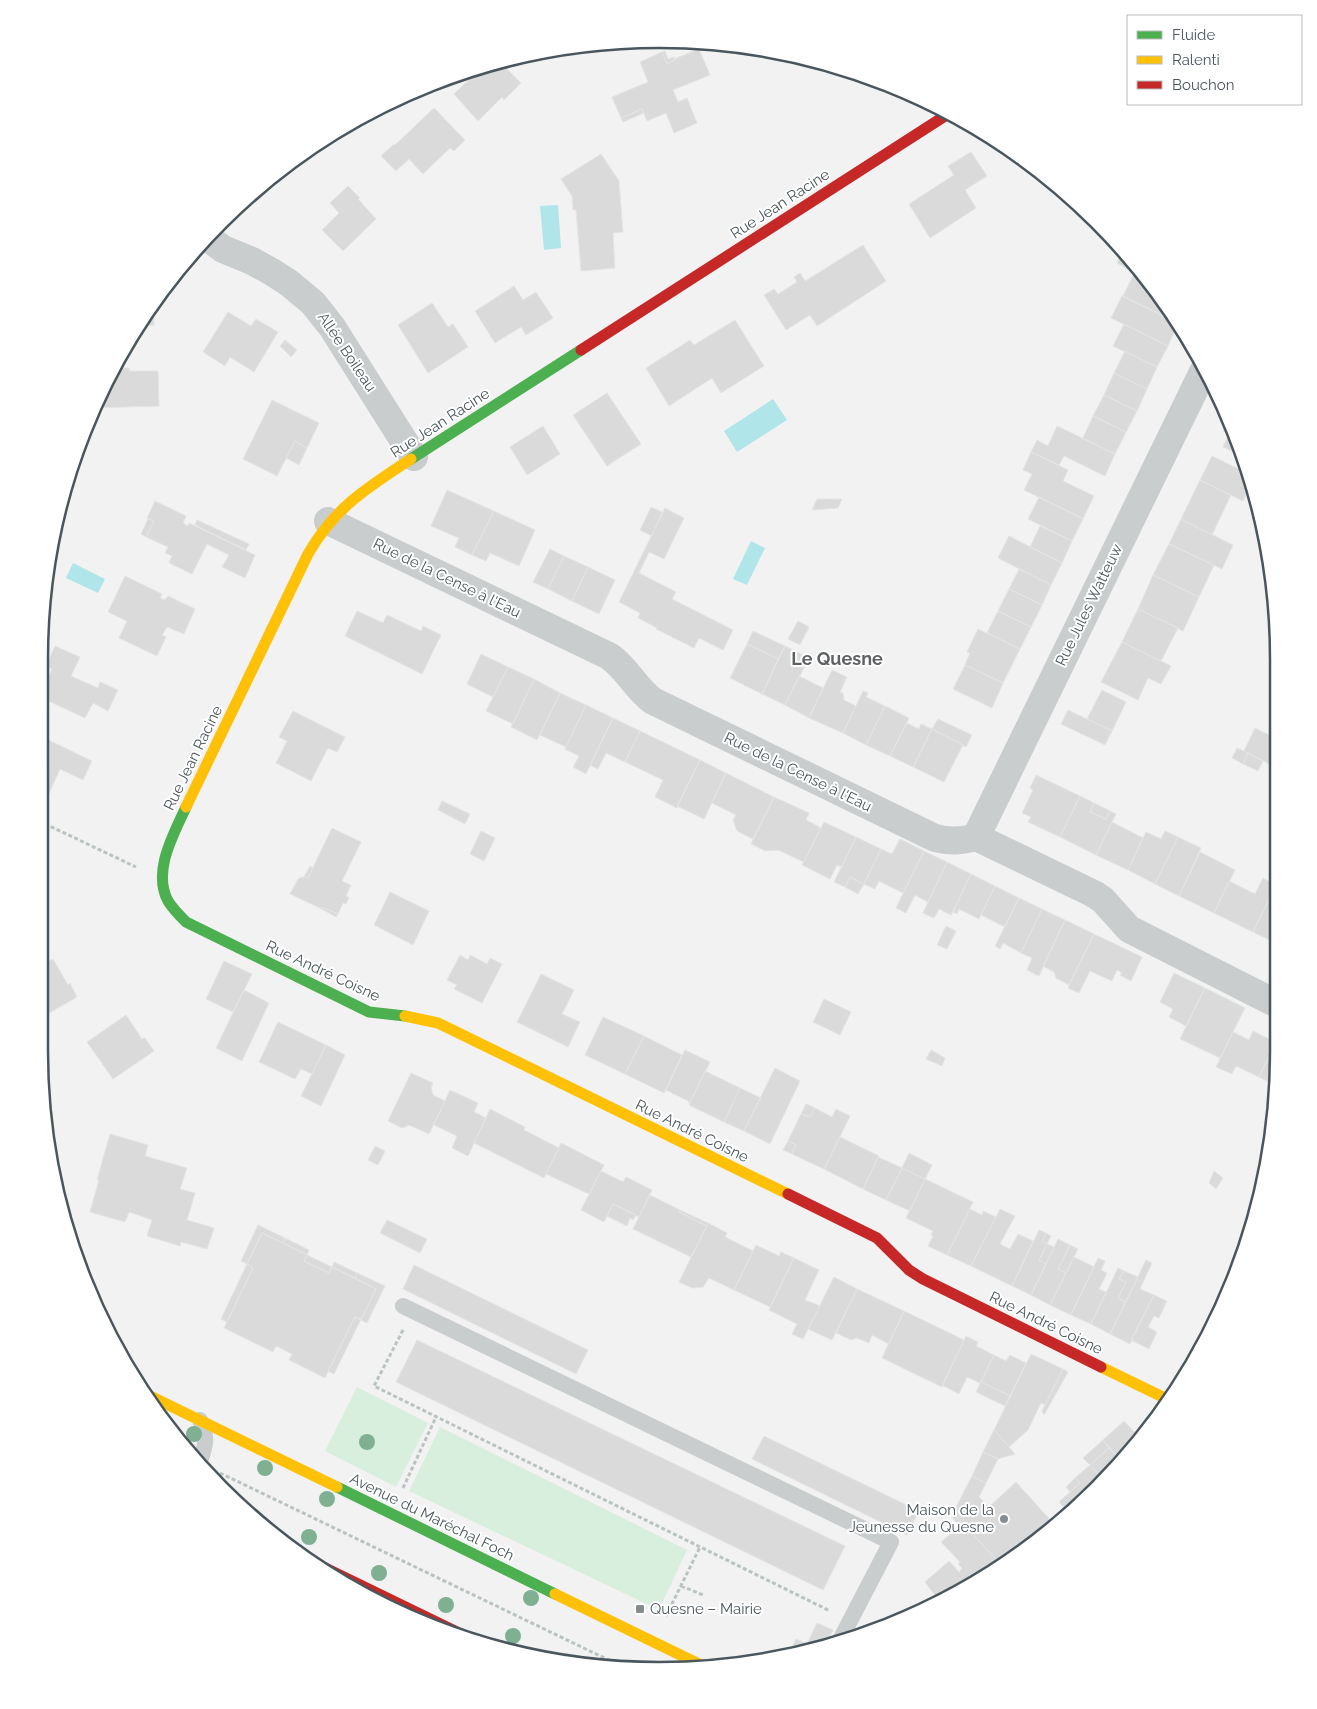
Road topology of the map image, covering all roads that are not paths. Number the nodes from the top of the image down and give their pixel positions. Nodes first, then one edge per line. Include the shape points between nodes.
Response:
1 (942, 118) edge
2 (212, 241) edge
3 (1200, 376) edge
4 (414, 457) junction
5 (328, 521) junction
6 (976, 837) junction
7 (186, 922) joint
8 (1270, 1000) edge
9 (403, 1306) dead end
10 (1162, 1397) edge
11 (157, 1399) edge
12 (200, 1420) junction
13 (202, 1456) edge
14 (844, 1633) edge
15 (691, 1660) edge

1 - 4 street, Rue Jean Racine
2 - 4 street, Allée Boileau via 272,272 313,303 332,327
3 - 6 street, Rue Jules Watteuw
4 - 5 street, Rue Jean Racine via 353,497
5 - 6 street, Rue de la Cense à l'Eau via 609,656 653,701 934,838 946,842
5 - 7 street, Rue Jean Racine via 308,554 163,862 161,879 164,892 176,914
6 - 8 street via 1094,894 1128,929
7 - 10 street, Rue André Coisne via 369,1012 424,1018 438,1023 877,1238 909,1270 923,1279
9 - 14 lane via 890,1542
11 - 12 street, Avenue du Maréchal Foch
12 - 13 lane via 206,1434
12 - 15 street, Avenue du Maréchal Foch

